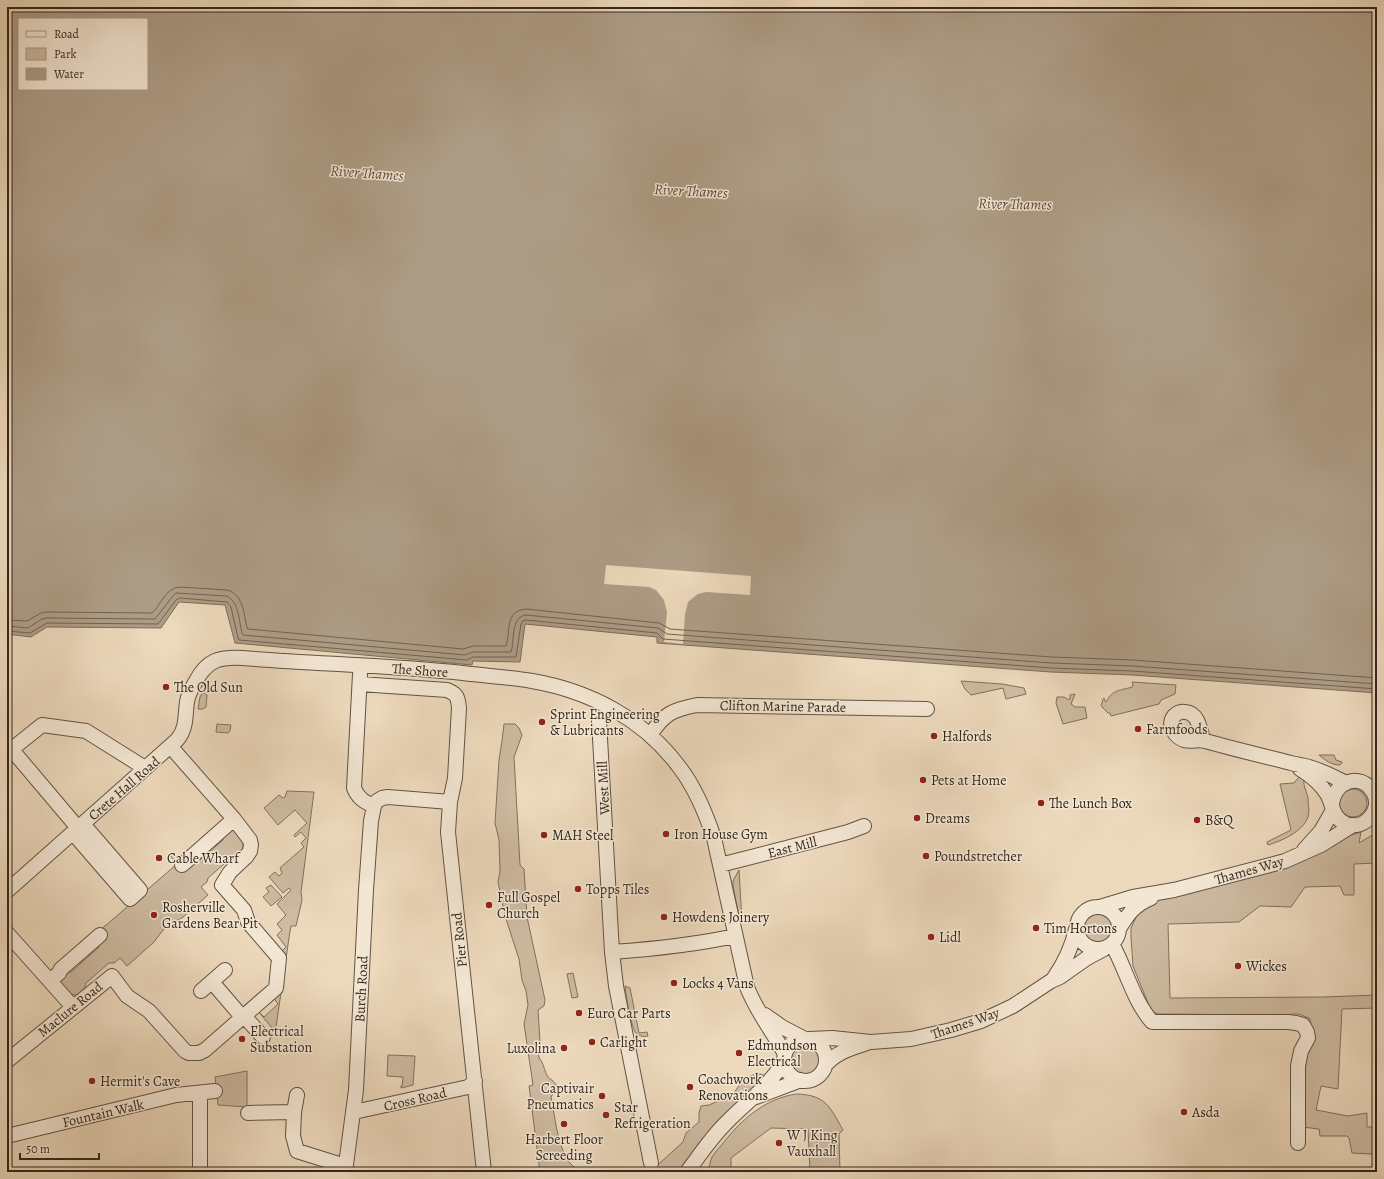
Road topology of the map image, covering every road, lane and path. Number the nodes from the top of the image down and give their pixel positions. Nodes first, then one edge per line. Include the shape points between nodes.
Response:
1 (208, 665) joint
2 (360, 665) junction
3 (360, 684) junction
4 (927, 709) dead end
5 (599, 720) dead end
6 (650, 735) junction
7 (1203, 740) dead end
8 (171, 746) junction
9 (8, 749) edge
10 (1292, 764) junction
11 (145, 768) junction
12 (1377, 780) edge
13 (1352, 782) junction
14 (450, 802) junction
15 (374, 806) junction
16 (1332, 807) junction
17 (1376, 809) edge
18 (234, 820) junction
19 (1353, 825) junction
20 (864, 826) dead end
21 (78, 828) junction
22 (1301, 853) junction
23 (720, 864) junction
24 (182, 865) dead end
25 (1174, 890) junction
26 (7, 891) edge
27 (1100, 907) junction
28 (1076, 929) junction
29 (1119, 929) junction
30 (7, 933) edge
31 (100, 935) dead end
32 (735, 936) junction
33 (1108, 946) junction
34 (612, 952) junction
35 (225, 970) dead end
36 (50, 981) junction
37 (1051, 981) junction
38 (212, 982) junction
39 (201, 991) dead end
40 (73, 1007) junction
41 (758, 1010) junction
42 (244, 1017) junction
43 (263, 1038) dead end
44 (806, 1038) junction
45 (871, 1042) junction
46 (785, 1057) junction
47 (7, 1061) edge
48 (826, 1064) junction
49 (475, 1080) junction
50 (801, 1080) junction
51 (215, 1091) dead end
52 (200, 1093) junction
53 (297, 1095) dead end
54 (754, 1098) junction
55 (294, 1112) junction
56 (354, 1112) junction
57 (248, 1113) dead end
58 (7, 1136) edge
59 (1298, 1143) dead end
60 (651, 1163) dead end
61 (200, 1166) dead end
62 (345, 1169) edge
63 (484, 1172) edge
64 (687, 1172) edge

1 - 2 street, The Shore via 222,658 234,657
1 - 8 street, Crete Hall Road via 190,692 183,731
2 - 3 street
2 - 6 street, The Shore via 445,671 560,687 589,696
3 - 14 street, Pier Road via 454,692 459,699 459,708 455,778
3 - 15 street via 354,788 360,798
4 - 6 street, Clifton Marine Parade via 697,704 676,709 666,715
5 - 34 street, West Mill
6 - 23 street via 690,783 707,818
7 - 10 street
8 - 11 street, Crete Hall Road
8 - 18 street
9 - 11 street via 42,725 86,731
9 - 21 street
10 - 13 street via 1310,767
10 - 16 street via 1318,783 1327,794
11 - 21 street, Crete Hall Road
12 - 13 street
13 - 16 street via 1339,786 1332,798
13 - 17 street via 1366,784 1371,789 1375,796
14 - 15 street via 388,797 377,801
14 - 49 street, Pier Road via 448,832
15 - 56 street, Burch Road via 366,890
16 - 19 street via 1340,821
16 - 22 street, Thames Way via 1321,831
17 - 19 street via 1367,821
18 - 24 street
18 - 42 street via 250,840 251,848 222,885 244,910 248,922 279,959 275,989
19 - 22 street, Thames Way via 1321,845
20 - 23 street, East Mill
21 - 21 street via 130,898 140,890
21 - 26 street, Crete Hall Road
22 - 25 street, Thames Way via 1285,861
23 - 32 street
25 - 27 street, Thames Way via 1133,897
25 - 29 street, Thames Way via 1135,906
27 - 28 street via 1088,909 1083,913
27 - 29 street via 1116,917
28 - 33 street via 1080,941 1085,946 1097,950
28 - 37 street, Thames Way via 1064,963
29 - 33 street via 1118,936
30 - 36 street
31 - 36 street
32 - 34 street via 665,948
32 - 41 street via 747,987
33 - 37 street, Thames Way
33 - 59 street via 1120,960 1142,1011 1152,1022 1296,1022 1303,1025 1308,1038 1301,1051 1298,1066
34 - 60 street, West Mill via 616,986
35 - 38 street
36 - 40 street
37 - 45 street, Thames Way via 1013,1006 981,1021 927,1036
38 - 39 street
38 - 42 street
40 - 42 street, Maclure Road via 112,976 129,998 149,1011 189,1053 204,1051
40 - 47 street, Maclure Road
41 - 44 street via 782,1028
41 - 46 street
42 - 43 street
44 - 45 street, Thames Way
44 - 46 street via 792,1043
44 - 48 street via 823,1047 827,1058
45 - 48 street, Thames Way via 843,1051
46 - 50 street via 789,1073
46 - 54 street via 778,1072
48 - 50 street via 821,1074 815,1078
49 - 56 street, Cross Road via 468,1087
49 - 63 street, Pier Road
50 - 54 street
51 - 52 street, Fountain Walk
52 - 58 street, Fountain Walk via 176,1096
52 - 61 street
53 - 55 street
54 - 64 street via 726,1123
55 - 57 street
55 - 62 street via 293,1136 297,1151
56 - 62 street, Burch Road

